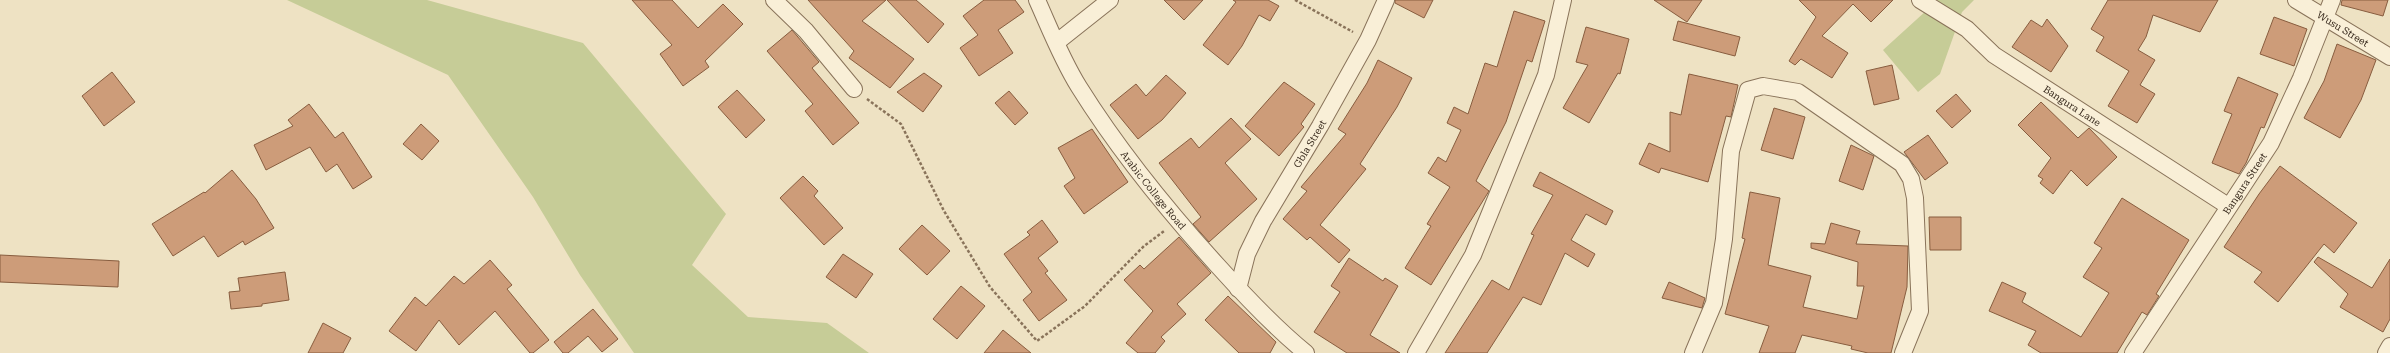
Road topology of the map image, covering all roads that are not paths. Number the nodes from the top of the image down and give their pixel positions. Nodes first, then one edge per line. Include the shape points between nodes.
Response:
1 (774, 0) edge
2 (1037, 0) edge
3 (1110, 0) edge
4 (1386, 0) edge
5 (1562, 0) edge
6 (1920, 0) edge
7 (2296, 0) edge
8 (2332, 0) edge
9 (2326, 17) junction
10 (1057, 42) junction
11 (2390, 57) edge
12 (854, 89) road end
13 (2228, 206) junction
14 (1238, 289) junction
15 (2390, 346) edge
16 (1306, 353) edge
17 (1416, 353) edge
18 (1693, 353) edge
19 (1903, 353) edge
20 (2133, 353) edge
21 (2386, 353) edge

1 - 12 street via 806,31
2 - 10 street, Arabic College Road
3 - 10 street
4 - 14 street, Gbla Street via 1368,40 1263,221 1247,254
5 - 17 street via 1546,75 1473,255
6 - 13 street, Bangura Lane via 1966,29 1994,55
7 - 9 street, Wusu Street
8 - 9 street, Bangura Street
9 - 11 street, Wusu Street
9 - 13 street, Bangura Street via 2271,143
10 - 14 street, Arabic College Road via 1078,86 1177,222
13 - 20 street, Bangura Street
14 - 16 street, Arabic College Road via 1287,338
15 - 21 street
18 - 19 street via 1714,302 1731,151 1748,90 1763,86 1798,92 1902,164 1911,179 1915,198 1920,311

